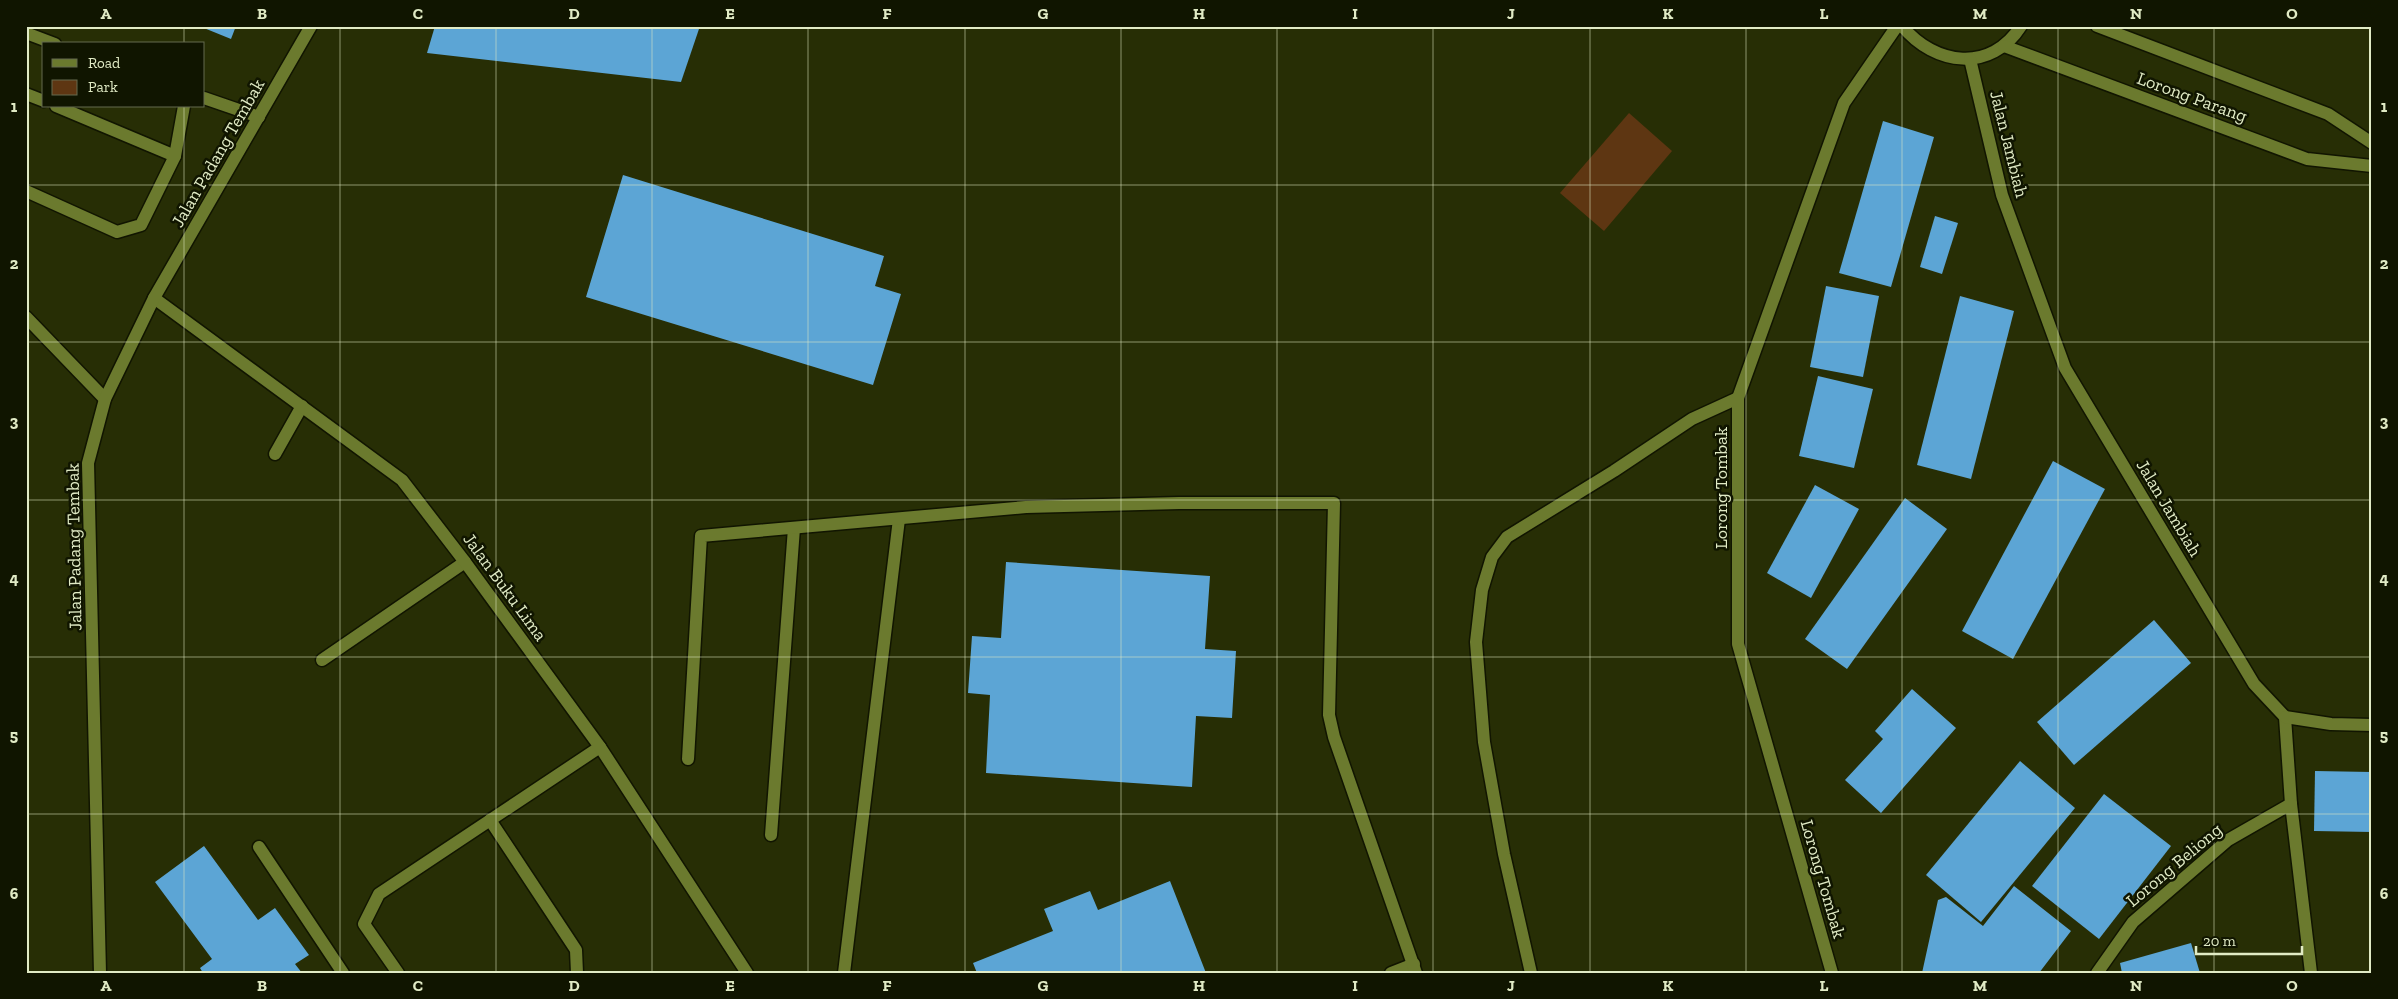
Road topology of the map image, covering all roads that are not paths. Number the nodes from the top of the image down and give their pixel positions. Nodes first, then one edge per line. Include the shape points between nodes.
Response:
1 (311, 26) edge
2 (1897, 26) edge
3 (1902, 26) edge
4 (2021, 26) edge
5 (2097, 26) edge
6 (26, 33) edge
7 (50, 42) edge
8 (2004, 46) junction
9 (1970, 58) junction
10 (26, 94) edge
11 (205, 98) edge
12 (42, 100) edge
13 (61, 108) edge
14 (184, 108) edge
15 (259, 117) junction
16 (2372, 143) edge
17 (175, 156) junction
18 (2372, 166) edge
19 (26, 191) edge
20 (154, 298) junction
21 (26, 318) edge
22 (1738, 398) junction
23 (105, 399) junction
24 (302, 406) junction
25 (275, 454) dead end
26 (900, 519) junction
27 (794, 528) junction
28 (465, 562) junction
29 (322, 660) dead end
30 (2285, 717) junction
31 (2372, 725) edge
32 (600, 747) junction
33 (688, 759) dead end
34 (2291, 804) junction
35 (490, 820) junction
36 (771, 835) dead end
37 (259, 847) dead end
38 (1415, 968) edge
39 (100, 973) edge
40 (343, 973) edge
41 (398, 973) edge
42 (577, 973) edge
43 (747, 973) edge
44 (844, 973) edge
45 (1391, 973) edge
46 (1532, 973) edge
47 (1832, 973) edge
48 (2097, 973) edge
49 (2311, 973) edge

1 - 15 street, Jalan Padang Tembak
2 - 22 street, Lorong Tombak via 1844,103
3 - 9 street via 1930,52 1949,58
4 - 8 street
5 - 16 street, Lorong Parang via 2328,114
6 - 7 street
8 - 9 street
8 - 18 street, Lorong Parang via 2307,159
9 - 30 street, Jalan Jambiah via 2002,195 2065,368 2254,684
10 - 12 street
11 - 15 street
13 - 17 street
14 - 17 street
15 - 20 street, Jalan Padang Tembak
17 - 19 street via 141,225 117,232
20 - 23 street, Jalan Padang Tembak
20 - 24 street, Jalan Buku Lima
21 - 23 street
22 - 46 street via 1692,418 1507,537 1492,557 1482,590 1476,642 1484,742 1504,854
22 - 47 street, Lorong Tombak via 1738,644
23 - 39 street, Jalan Padang Tembak via 88,463
24 - 25 street
24 - 28 street, Jalan Buku Lima via 402,480
26 - 27 street
26 - 38 street via 1026,507 1334,503 1329,715
26 - 44 street
27 - 33 street via 701,536
27 - 36 street
28 - 29 street
28 - 32 street, Jalan Buku Lima
30 - 31 street via 2331,724
30 - 34 street
32 - 35 street
32 - 43 street, Jalan Buku Lima
34 - 48 street, Lorong Beliong via 2228,840 2133,922
34 - 49 street
35 - 41 street via 379,894 364,924
35 - 42 street via 576,950
37 - 40 street
38 - 45 street

